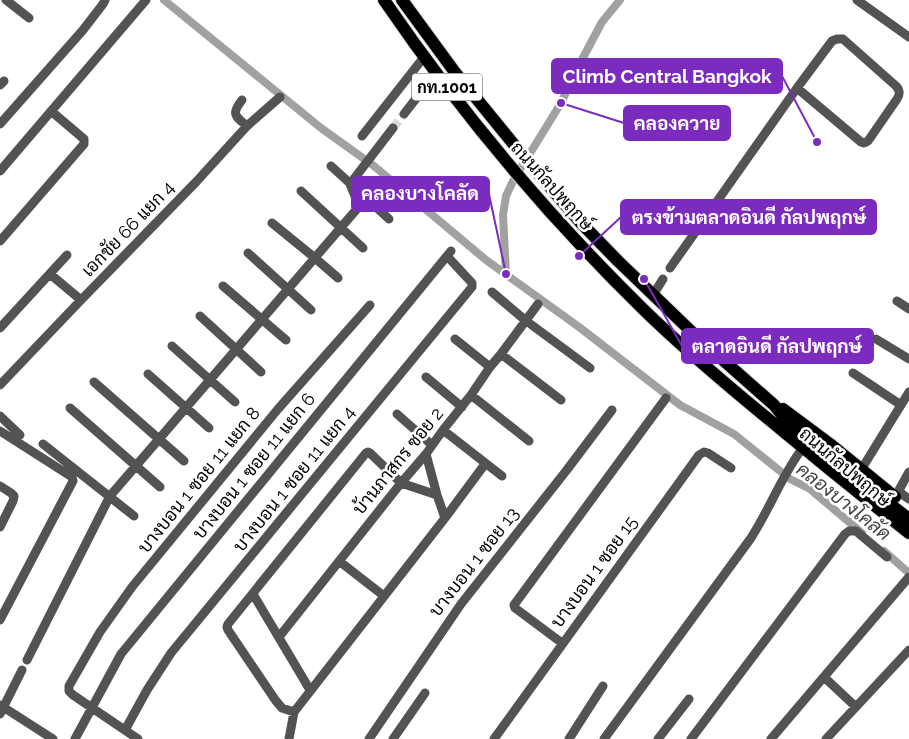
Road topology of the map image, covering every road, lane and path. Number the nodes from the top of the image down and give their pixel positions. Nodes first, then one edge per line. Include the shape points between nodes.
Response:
1 (6, 0) edge
2 (105, 0) edge
3 (146, 0) edge
4 (384, 0) edge
5 (402, 0) edge
6 (857, 0) edge
7 (29, 18) dead end
8 (909, 37) edge
9 (424, 56) junction
10 (436, 73) junction
11 (797, 88) junction
12 (280, 97) dead end
13 (242, 100) dead end
14 (52, 111) junction
15 (404, 114) tunnel mouth
16 (1, 122) edge
17 (247, 126) junction
18 (394, 128) tunnel mouth
19 (362, 136) dead end
20 (331, 166) dead end
21 (0, 171) edge
22 (350, 184) junction
23 (301, 191) dead end
24 (389, 219) dead end
25 (272, 222) dead end
26 (340, 228) junction
27 (0, 242) edge
28 (363, 248) dead end
29 (248, 253) dead end
30 (449, 254) joint
31 (67, 255) dead end
32 (315, 258) junction
33 (670, 268) dead end
34 (50, 274) junction
35 (338, 278) dead end
36 (663, 279) dead end
37 (223, 286) dead end
38 (287, 290) junction
39 (492, 292) dead end
40 (652, 295) junction
41 (81, 300) junction
42 (897, 301) dead end
43 (538, 304) dead end
44 (370, 305) dead end
45 (909, 308) edge
46 (311, 310) dead end
47 (200, 316) dead end
48 (261, 319) junction
49 (526, 320) junction
50 (0, 328) edge
51 (455, 339) dead end
52 (876, 339) dead end
53 (286, 340) dead end
54 (172, 346) dead end
55 (236, 349) junction
56 (501, 354) junction
57 (909, 359) edge
58 (490, 367) junction
59 (590, 368) dead end
60 (261, 372) dead end
61 (852, 373) dead end
62 (148, 374) dead end
63 (426, 377) dead end
64 (210, 379) junction
65 (94, 382) dead end
66 (0, 385) edge
67 (909, 392) edge
68 (471, 395) junction
69 (666, 398) dead end
70 (561, 400) dead end
71 (235, 402) dead end
72 (774, 405) junction
73 (901, 405) junction
74 (186, 407) junction
75 (462, 407) junction
76 (70, 408) dead end
77 (612, 410) dead end
78 (397, 414) dead end
79 (762, 414) junction
80 (0, 416) edge
81 (209, 428) dead end
82 (443, 430) junction
83 (0, 431) edge
84 (20, 435) dead end
85 (159, 438) junction
86 (529, 441) dead end
87 (43, 444) dead end
88 (432, 444) junction
89 (799, 453) junction
90 (426, 454) junction
91 (184, 461) dead end
92 (486, 464) junction
93 (135, 465) junction
94 (731, 468) dead end
95 (861, 470) junction
96 (909, 472) edge
97 (502, 476) dead end
98 (401, 483) junction
99 (0, 486) edge
100 (160, 487) dead end
101 (437, 495) junction
102 (110, 496) junction
103 (909, 499) edge
104 (909, 508) edge
105 (890, 511) junction
106 (134, 516) dead end
107 (445, 518) junction
108 (909, 519) edge
109 (0, 526) edge
110 (909, 533) edge
111 (909, 543) edge
112 (887, 558) dead end
113 (339, 560) junction
114 (909, 577) edge
115 (253, 594) junction
116 (384, 596) junction
117 (0, 620) edge
118 (279, 637) junction
119 (562, 642) junction
120 (909, 650) edge
121 (27, 660) dead end
122 (22, 670) dead end
123 (824, 677) junction
124 (603, 686) dead end
125 (310, 690) junction
126 (425, 693) dead end
127 (689, 699) dead end
128 (856, 707) junction
129 (1, 708) edge
130 (92, 708) junction
131 (294, 712) junction
132 (125, 730) junction
133 (38, 735) edge
134 (53, 739) edge
135 (75, 739) edge
136 (138, 739) edge
137 (289, 739) edge
138 (369, 739) edge
139 (392, 739) edge
140 (494, 739) edge
141 (570, 739) edge
142 (604, 739) edge
143 (658, 739) edge
144 (691, 739) edge
145 (771, 739) edge
146 (826, 739) edge

1 - 7 street
2 - 16 street via 83,30
3 - 14 street
4 - 9 main road, ถนนกัลปพฤกษ์ / กท.1001
5 - 40 main road, ถนนกัลปพฤกษ์ / กท.1001 via 454,71 535,170 581,223
6 - 8 street
9 - 10 main road, ถนนกัลปพฤกษ์ / กท.1001
9 - 19 street
10 - 15 street
10 - 79 main road, ถนนกัลปพฤกษ์ / กท.1001 via 524,182 576,240 644,310
11 - 11 street via 864,144 899,94 896,86 839,39 831,42
11 - 33 street
12 - 17 street, เอกชัย 66 แยก 4
13 - 17 street via 235,112
14 - 21 street
14 - 27 street via 84,139 84,144
17 - 41 street, เอกชัย 66 แยก 4
18 - 22 street
20 - 22 street
22 - 24 street
22 - 26 street via 357,201 356,210
23 - 26 street
25 - 32 street
26 - 28 street
26 - 32 street
29 - 38 street
30 - 130 street, บางบอน 1 ซอย 11 แยก 6 via 122,654
30 - 132 street, บางบอน 1 ซอย 11 แยก 4 via 472,287 171,653
31 - 34 street
32 - 35 street
32 - 38 street
34 - 41 street
34 - 50 street
36 - 40 street
37 - 48 street
38 - 46 street
38 - 48 street
39 - 49 street
40 - 72 main road, ถนนกัลปพฤกษ์ / กท.1001
41 - 66 street, เอกชัย 66 แยก 4
42 - 45 street
43 - 49 street, บ้านภาสกร ซอย 2
44 - 130 street, บางบอน 1 ซอย 11 แยก 8 via 278,410 132,587 100,632 69,686 73,695
47 - 55 street
48 - 53 street
48 - 55 street
49 - 56 street, บ้านภาสกร ซอย 2
49 - 59 street
51 - 58 street
52 - 57 street
54 - 64 street
55 - 60 street
55 - 64 street
56 - 58 street, บ้านภาสกร ซอย 2
56 - 70 street
58 - 68 street, บ้านภาสกร ซอย 2
61 - 73 street
62 - 74 street
63 - 75 street
64 - 71 street
64 - 74 street
65 - 85 street
67 - 73 street
68 - 75 street, บ้านภาสกร ซอย 2
68 - 86 street
69 - 119 street via 514,605
72 - 95 main road, ถนนกัลปพฤกษ์ / กท.1001
72 - 105 main road, ถนนกัลปพฤกษ์ / กท.1001 via 791,426
73 - 95 street
74 - 81 street
74 - 85 street
75 - 82 street, บ้านภาสกร ซอย 2
76 - 93 street
77 - 138 street, บางบอน 1 ซอย 13 via 461,604
78 - 88 street
79 - 89 main road, ถนนกัลปพฤกษ์ / กท.1001
79 - 105 main road, ถนนกัลปพฤกษ์ / กท.1001
80 - 84 street
82 - 88 street, บ้านภาสกร ซอย 2
82 - 92 street
83 - 117 street via 73,479
85 - 91 street
85 - 93 street
87 - 102 street
88 - 90 street, บ้านภาสกร ซอย 2
89 - 111 main road, ถนนกัลปพฤกษ์ / กท.1001
89 - 142 street via 751,538
90 - 98 street, บ้านภาสกร ซอย 2
90 - 101 street
92 - 97 street
92 - 107 street
93 - 100 street
93 - 102 street
94 - 119 street, บางบอน 1 ซอย 15 via 708,453 699,454
95 - 104 main road, ถนนกัลปพฤกษ์ / กท.1001
96 - 103 street via 899,490
98 - 101 street
98 - 113 street, บ้านภาสกร ซอย 2
98 - 115 street via 370,453 366,453
99 - 109 street via 14,496
101 - 107 street
102 - 106 street
102 - 121 street
105 - 108 main road, ถนนกัลปพฤกษ์ / กท.1001
105 - 110 main road, ถนนกัลปพฤกษ์ / กท.1001
107 - 116 street
112 - 144 street via 856,531 845,534
113 - 116 street
113 - 118 street, บ้านภาสกร ซอย 2
114 - 123 street
115 - 118 street
115 - 131 street via 228,624 228,630 279,706
116 - 125 street
118 - 125 street
119 - 140 street, บางบอน 1 ซอย 15
120 - 128 street
122 - 129 street
123 - 128 street
123 - 145 street
124 - 141 street
125 - 131 street
126 - 139 street
127 - 143 street
128 - 146 street
129 - 133 street
130 - 132 street
130 - 135 street, บางบอน 1 ซอย 11 แยก 6
131 - 137 street
132 - 136 street
133 - 134 street

